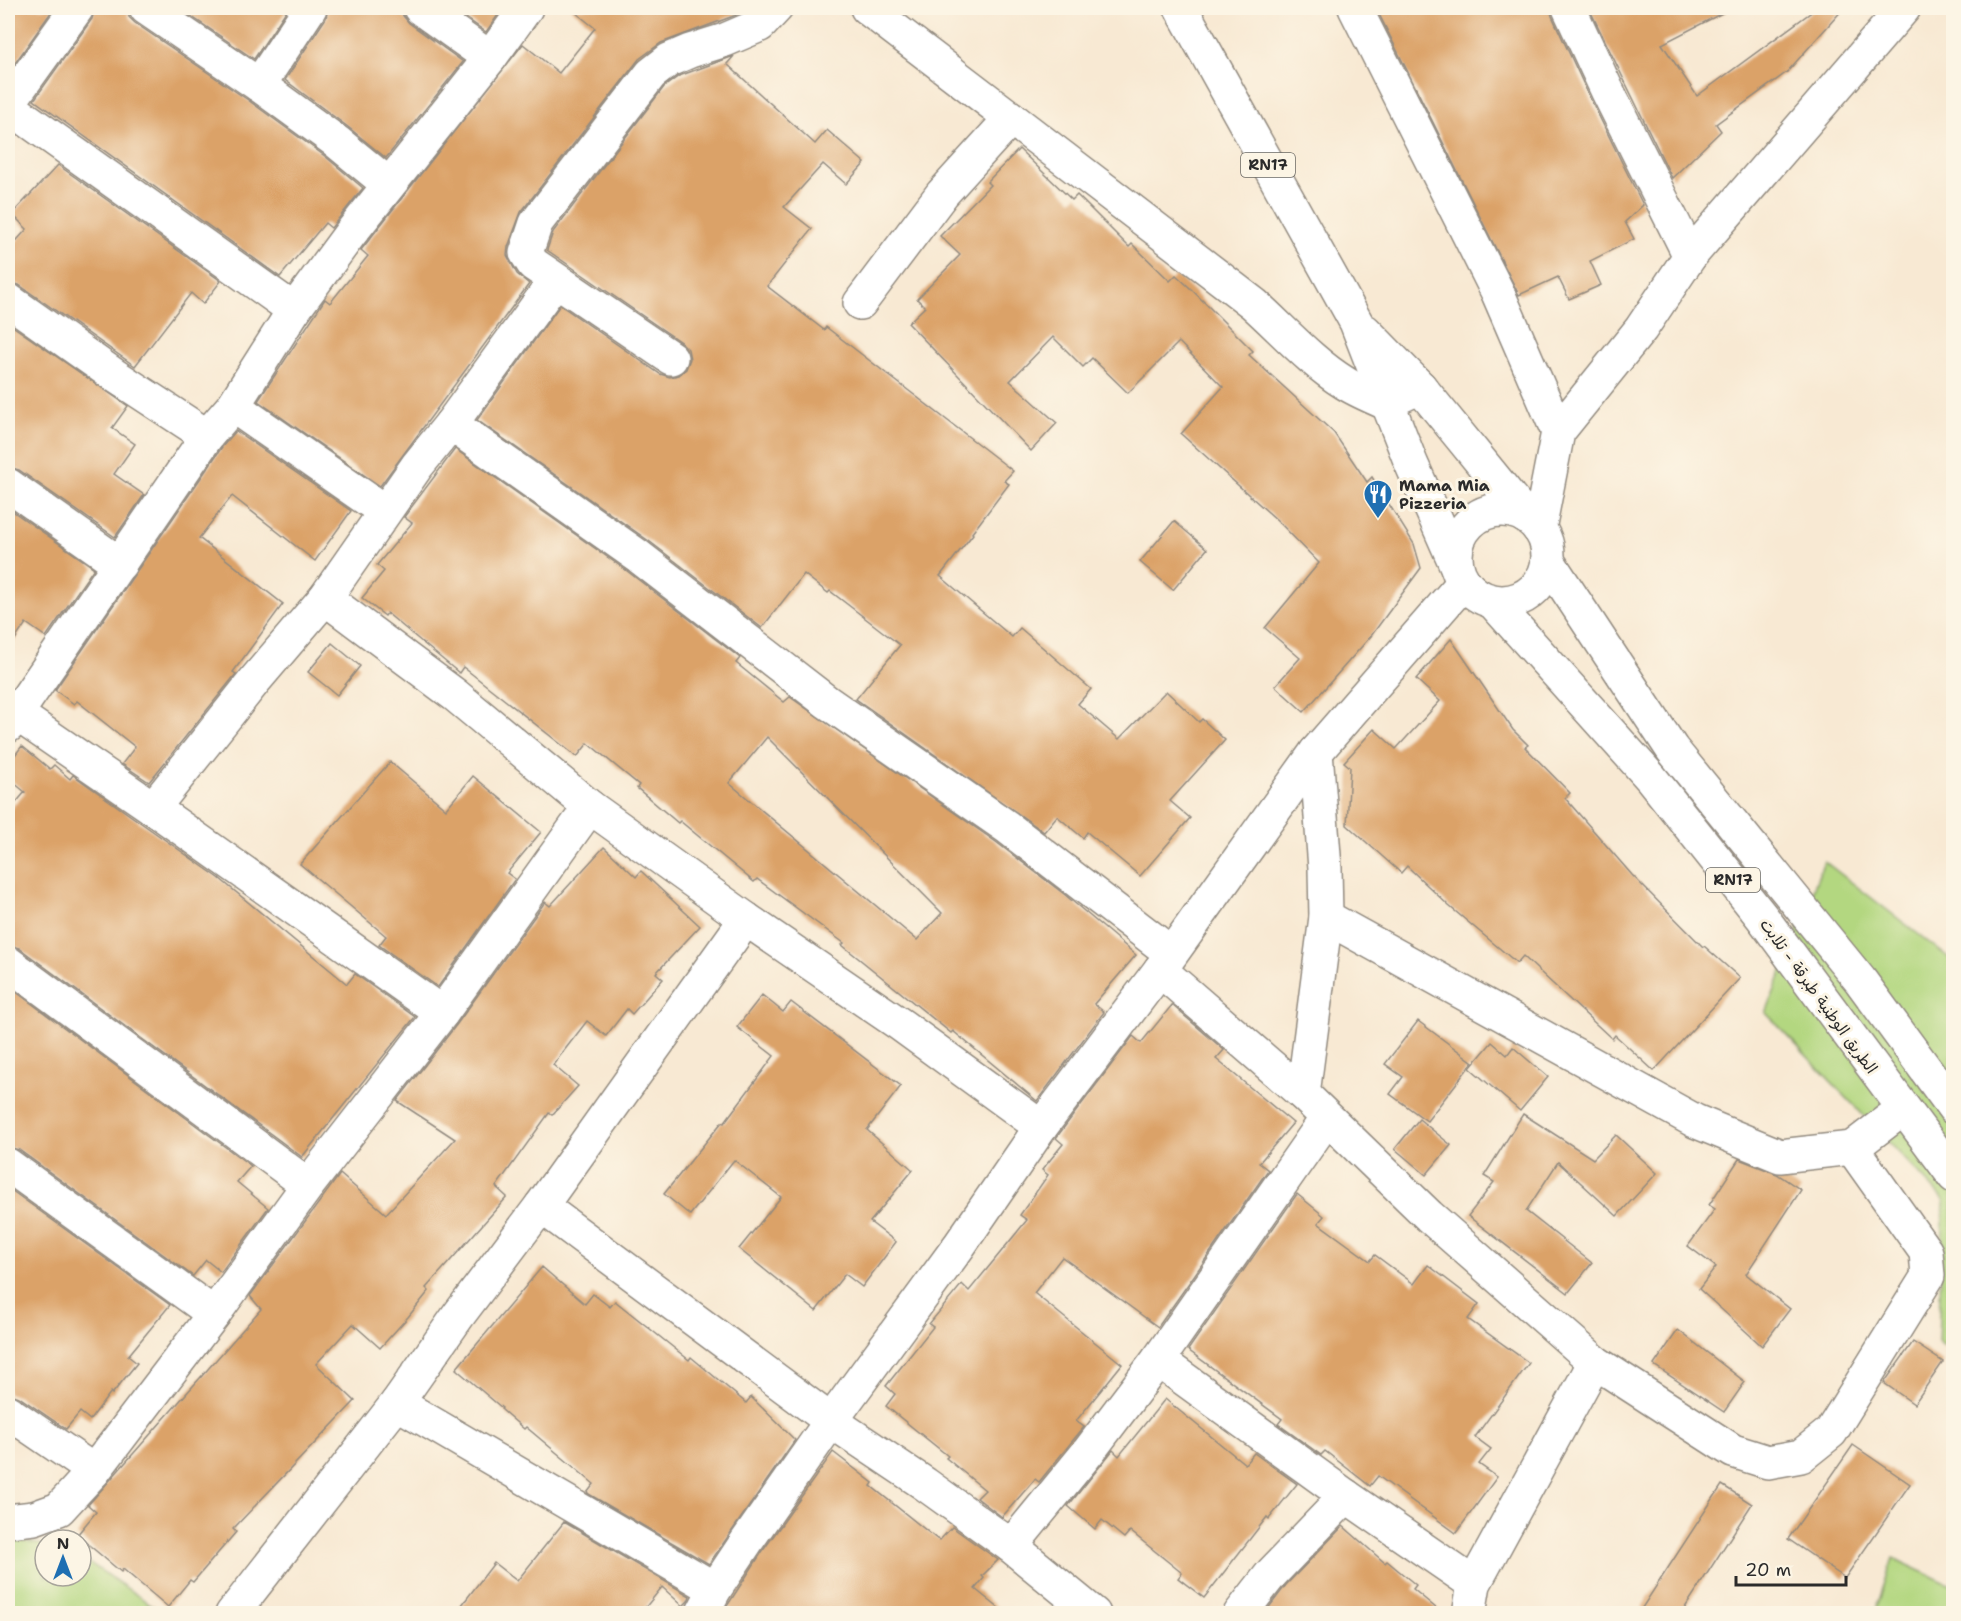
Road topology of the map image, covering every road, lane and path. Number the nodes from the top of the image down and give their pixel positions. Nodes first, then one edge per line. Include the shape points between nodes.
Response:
1 (77, 8) edge
2 (146, 8) edge
3 (310, 8) edge
4 (420, 8) edge
5 (526, 8) edge
6 (776, 8) edge
7 (867, 8) edge
8 (1181, 8) edge
9 (1355, 8) edge
10 (1569, 8) edge
11 (1904, 8) edge
12 (490, 58) junction
13 (259, 85) junction
14 (8, 105) edge
15 (1011, 118) junction
16 (388, 184) junction
17 (1690, 256) junction
18 (555, 280) junction
19 (8, 300) edge
20 (860, 303) dead end
21 (294, 310) junction
22 (1356, 322) junction
23 (671, 358) dead end
24 (1420, 387) junction
25 (1386, 402) junction
26 (232, 405) junction
27 (451, 424) junction
28 (1558, 432) junction
29 (207, 436) junction
30 (8, 485) edge
31 (384, 511) junction
32 (1533, 523) junction
33 (1548, 561) junction
34 (120, 564) junction
35 (1460, 574) junction
36 (325, 598) junction
37 (1492, 601) junction
38 (10, 716) edge
39 (1316, 752) junction
40 (153, 807) junction
41 (590, 807) junction
42 (1326, 917) junction
43 (746, 919) junction
44 (1166, 962) junction
45 (8, 963) edge
46 (442, 1013) junction
47 (1303, 1094) junction
48 (1953, 1108) edge
49 (1903, 1109) junction
50 (1327, 1118) junction
51 (1041, 1127) junction
52 (1852, 1148) junction
53 (8, 1165) edge
54 (1953, 1176) edge
55 (308, 1185) junction
56 (541, 1206) junction
57 (214, 1314) junction
58 (1158, 1360) junction
59 (1594, 1362) junction
60 (397, 1403) junction
61 (8, 1412) edge
62 (831, 1421) junction
63 (94, 1472) junction
64 (1346, 1496) junction
65 (8, 1521) edge
66 (1011, 1546) junction
67 (1472, 1599) edge
68 (709, 1601) edge
69 (232, 1614) edge
70 (1094, 1614) edge
71 (1240, 1614) edge

1 - 14 street
2 - 13 street
3 - 13 street
4 - 12 street
5 - 12 street
6 - 18 street via 760,25 669,60 651,74 536,223 526,253 533,264
7 - 15 street
8 - 22 street, RN17
9 - 28 street via 1497,291
10 - 17 street
11 - 17 street
12 - 16 street
13 - 16 street
14 - 21 street
15 - 20 street via 942,194
15 - 25 street via 1254,303 1342,381
16 - 21 street
17 - 28 street via 1641,329
18 - 23 street
18 - 27 street
19 - 29 street
21 - 26 street
22 - 24 street, RN17
22 - 25 street, RN17
24 - 25 street
24 - 32 street, RN17
25 - 35 street, RN17
26 - 29 street
26 - 31 street
27 - 31 street
27 - 44 street via 638,556 827,702 1082,883
28 - 32 street
29 - 34 street
30 - 34 street
31 - 36 street
32 - 33 street, RN17 via 1547,546
32 - 35 street via 1512,512 1497,511 1469,524 1456,552
33 - 37 street via 1535,589 1507,602
33 - 48 street, RN17 via 1672,749 1860,980
34 - 38 street
35 - 37 street, RN17 via 1477,595
35 - 39 street
36 - 40 street
36 - 41 street via 455,695
37 - 49 street, الطريق الوطنية طبرقة - تلابت / RN17 via 1651,778 1762,917
38 - 40 street
39 - 42 street
39 - 44 street
40 - 46 street
41 - 43 street
41 - 46 street
42 - 47 street
42 - 52 street via 1695,1121 1780,1156
43 - 51 street
43 - 56 street
44 - 47 street
44 - 51 street
45 - 55 street
46 - 55 street
47 - 50 street
49 - 52 street
49 - 54 street, الطريق الوطنية طبرقة - تلابت / RN17
50 - 58 street
50 - 59 street via 1429,1216
51 - 62 street
52 - 59 street via 1926,1252 1928,1276 1831,1432 1801,1456 1768,1462 1733,1451
53 - 57 street
55 - 57 street
56 - 60 street
56 - 62 street
57 - 63 street
58 - 64 street
58 - 66 street
59 - 67 street
60 - 68 street
60 - 69 street
61 - 63 street
62 - 66 street
62 - 68 street
63 - 65 street via 59,1509 34,1518
64 - 67 street
64 - 71 street via 1272,1573
66 - 70 street

